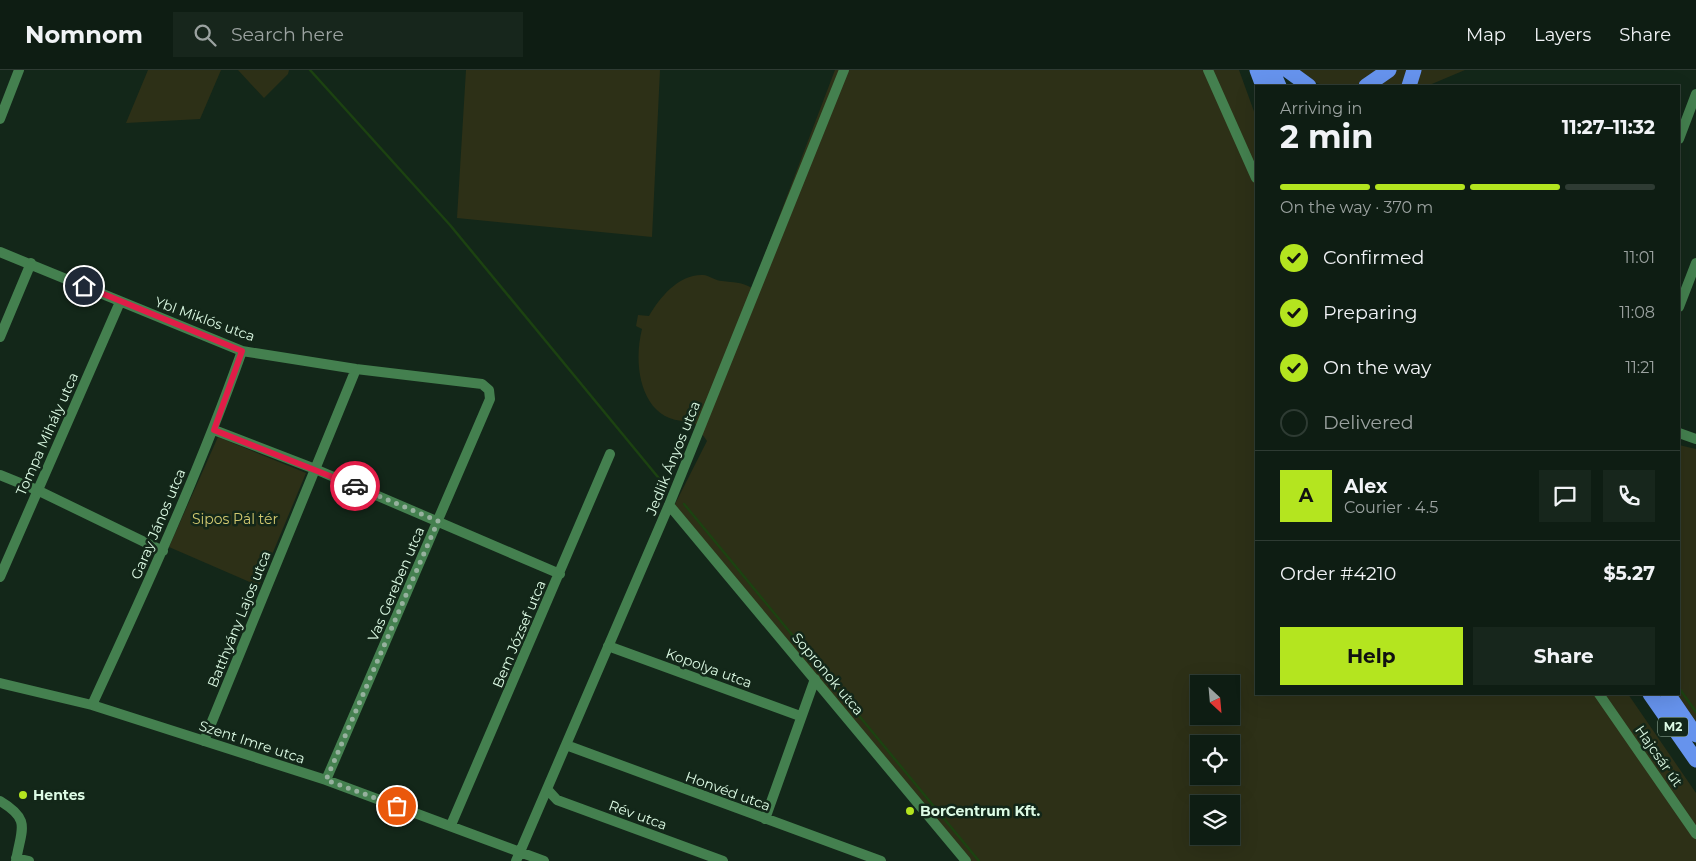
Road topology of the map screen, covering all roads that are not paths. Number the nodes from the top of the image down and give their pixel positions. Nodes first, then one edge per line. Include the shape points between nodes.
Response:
1 (19, 70) edge
2 (844, 70) edge
3 (1208, 70) edge
4 (1257, 70) edge
5 (1272, 70) edge
6 (1287, 70) edge
7 (1389, 70) edge
8 (1414, 70) edge
9 (1263, 85) edge
10 (1279, 85) edge
11 (1308, 85) edge
12 (1367, 85) edge
13 (1410, 85) edge
14 (1696, 94) edge
15 (3, 103) edge
16 (0, 119) edge
17 (1680, 136) edge
18 (1255, 176) edge
19 (0, 252) edge
20 (31, 263) junction
21 (1696, 263) edge
22 (120, 302) junction
23 (1680, 304) edge
24 (0, 337) edge
25 (242, 351) junction
26 (356, 369) junction
27 (490, 399) joint
28 (214, 430) junction
29 (1680, 433) edge
30 (1696, 438) edge
31 (610, 454) dead end
32 (315, 469) junction
33 (0, 475) edge
34 (36, 490) junction
35 (669, 505) junction
36 (438, 521) junction
37 (163, 551) junction
38 (560, 574) junction
39 (0, 577) edge
40 (608, 646) junction
41 (815, 679) junction
42 (0, 683) edge
43 (1599, 695) edge
44 (1651, 695) edge
45 (1669, 695) edge
46 (92, 705) junction
47 (800, 716) junction
48 (1696, 735) edge
49 (204, 741) junction
50 (566, 745) junction
51 (1696, 760) edge
52 (326, 780) junction
53 (547, 789) junction
54 (0, 801) edge
55 (765, 819) junction
56 (451, 825) junction
57 (1696, 834) edge
58 (518, 857) edge
59 (16, 859) edge
60 (29, 861) edge
61 (544, 861) edge
62 (723, 861) edge
63 (881, 861) edge
64 (966, 861) edge

1 - 15 street
2 - 35 street, Jedlik Ányos utca
3 - 18 street
4 - 9 highway
5 - 10 highway
6 - 11 highway
7 - 12 highway
8 - 13 highway
14 - 17 street
15 - 16 street
19 - 20 street, Ybl Miklós utca
20 - 22 street, Ybl Miklós utca
20 - 24 street
21 - 23 street
22 - 25 street, Ybl Miklós utca
22 - 34 street, Tompa Mihály utca
25 - 26 street, Ybl Miklós utca
25 - 28 street, Garay János utca
26 - 27 street, Ybl Miklós utca via 482,384 489,390
26 - 32 street, Batthyány Lajos utca
27 - 36 street, Vas Gereben utca
28 - 32 street
28 - 37 street, Garay János utca
29 - 30 street
31 - 38 street, Bem József utca
32 - 36 street
32 - 49 street, Batthyány Lajos utca
33 - 34 street
34 - 37 street
34 - 39 street, Tompa Mihály utca
35 - 40 street, Jedlik Ányos utca
35 - 41 street, Sopronok utca
36 - 38 street
36 - 52 street, Vas Gereben utca
37 - 46 street, Garay János utca
38 - 56 street, Bem József utca
40 - 47 street, Kopolya utca
40 - 50 street, Jedlik Ányos utca
41 - 47 street
41 - 64 street, Sopronok utca
42 - 46 street, Szent Imre utca
43 - 57 street, Hajcsár út
44 - 51 highway, M2
45 - 48 highway, M2
46 - 49 street, Szent Imre utca
47 - 55 street
49 - 52 street, Szent Imre utca
50 - 53 street, Jedlik Ányos utca
50 - 55 street, Honvéd utca
52 - 56 street, Szent Imre utca
53 - 58 street, Jedlik Ányos utca
53 - 62 street, Rév utca via 558,800
54 - 59 street via 22,818
55 - 63 street, Honvéd utca
56 - 58 street, Szent Imre utca
58 - 61 street
59 - 60 street

